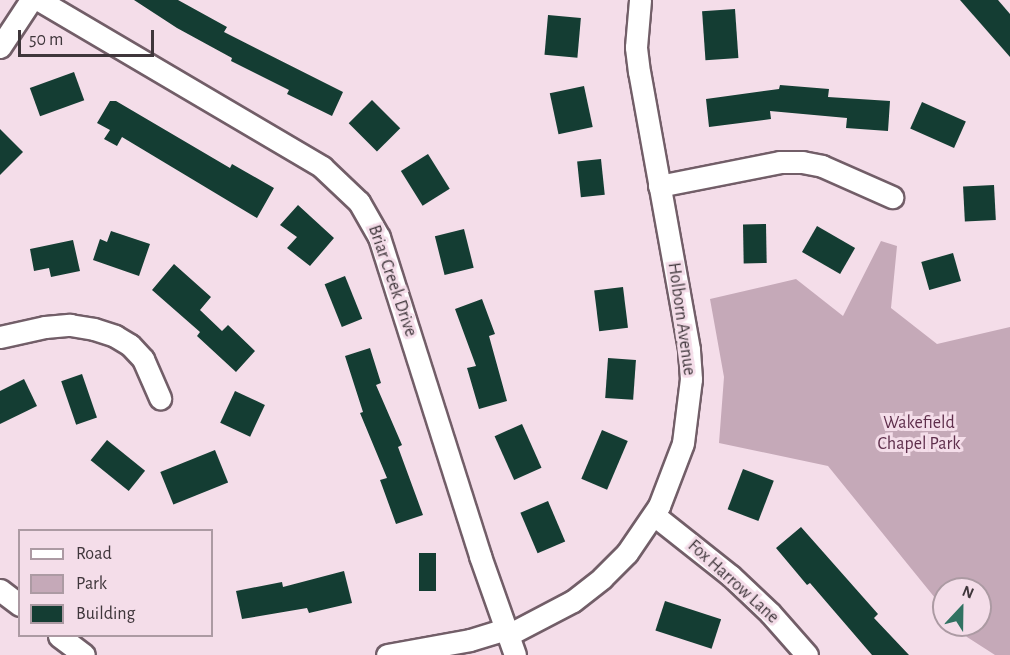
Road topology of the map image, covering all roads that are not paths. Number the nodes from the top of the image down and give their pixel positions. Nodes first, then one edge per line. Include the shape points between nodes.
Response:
1 (32, 0) edge
2 (39, 0) edge
3 (640, 0) edge
4 (0, 47) edge
5 (659, 186) junction
6 (892, 197) dead end
7 (0, 337) edge
8 (160, 398) dead end
9 (654, 515) junction
10 (0, 590) edge
11 (18, 604) edge
12 (507, 632) junction
13 (60, 637) edge
14 (84, 655) edge
15 (387, 655) edge
16 (515, 655) edge
17 (807, 655) edge

1 - 4 street
2 - 12 street, Briar Creek Drive via 322,167 359,202 379,237
3 - 5 street, Holborn Avenue via 636,47
5 - 6 street via 780,162 802,162 822,166
5 - 9 street, Holborn Avenue via 691,379 683,443 673,476
7 - 8 street via 70,325 115,336 143,359
9 - 12 street, Holborn Avenue via 627,553 602,578 543,619
9 - 17 street, Fox Harrow Lane via 731,576
10 - 11 street
12 - 15 street, Holborn Avenue
12 - 16 street, Briar Creek Drive
13 - 14 street

